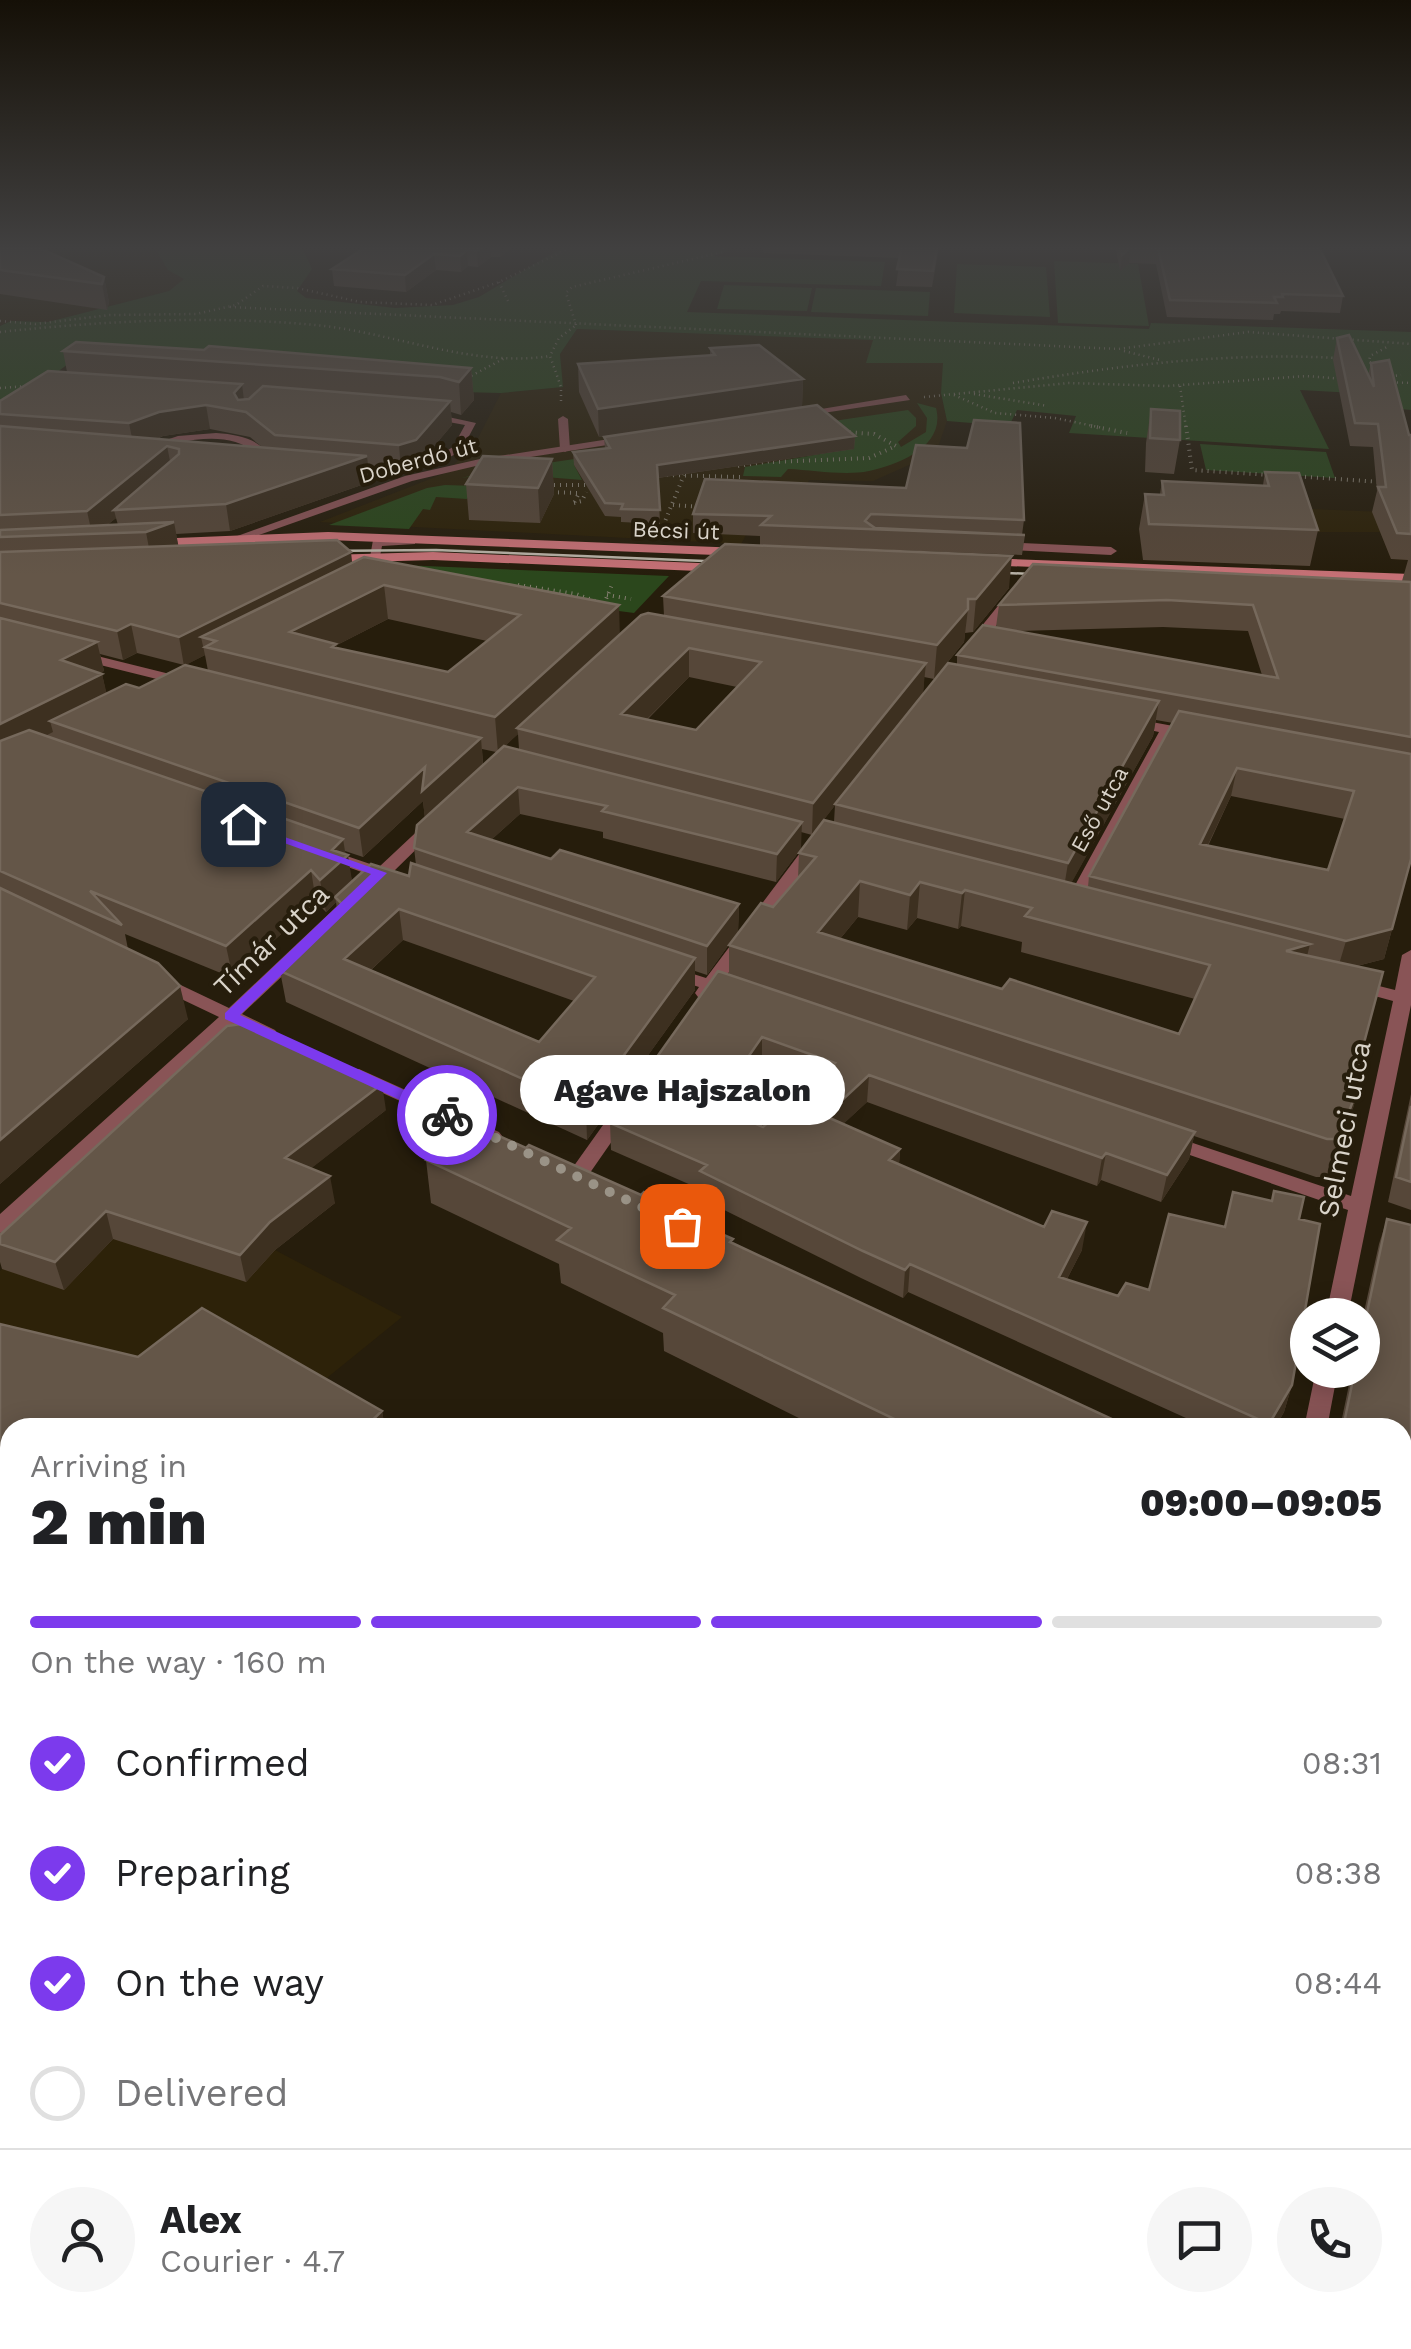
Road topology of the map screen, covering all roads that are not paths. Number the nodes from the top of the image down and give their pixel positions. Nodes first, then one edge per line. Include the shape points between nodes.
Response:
1 (906, 398) road end
2 (403, 413) edge
3 (789, 415) edge
4 (563, 418) dead end
5 (636, 438) edge
6 (565, 449) junction
7 (174, 458) edge
8 (252, 463) edge
9 (271, 464) junction
10 (290, 466) edge
11 (370, 474) edge
12 (410, 478) junction
13 (299, 518) junction
14 (302, 535) junction
15 (235, 538) junction
16 (434, 541) junction
17 (136, 544) edge
18 (984, 545) edge
19 (1040, 547) junction
20 (1111, 550) dead end
21 (756, 553) edge
22 (372, 557) junction
23 (312, 559) edge
24 (972, 562) edge
25 (1042, 564) junction
26 (709, 568) junction
27 (744, 569) edge
28 (1411, 578) edge
29 (1006, 580) edge
30 (1026, 581) joint
31 (373, 584) edge
32 (689, 586) edge
33 (53, 650) edge
34 (962, 659) edge
35 (194, 671) edge
36 (177, 680) junction
37 (159, 689) edge
38 (215, 690) edge
39 (1111, 718) edge
40 (1168, 729) junction
41 (1206, 736) edge
42 (448, 812) edge
43 (797, 839) edge
44 (308, 847) edge
45 (380, 873) junction
46 (398, 879) edge
47 (1069, 910) edge
48 (1411, 955) edge
49 (654, 966) edge
50 (142, 973) edge
51 (1328, 978) edge
52 (710, 985) junction
53 (746, 998) edge
54 (1406, 998) edge
55 (230, 1016) junction
56 (688, 1016) edge
57 (293, 1045) edge
58 (346, 1069) edge
59 (633, 1096) edge
60 (1155, 1136) edge
61 (507, 1142) edge
62 (578, 1175) edge
63 (1359, 1206) junction
64 (0, 1226) edge
65 (1341, 1298) edge
66 (1324, 1388) edge
67 (1318, 1418) edge

1 - 3 street
2 - 12 street via 472,423 457,449
4 - 6 street
5 - 6 street, Doberdó út
6 - 12 street, Doberdó út
7 - 9 street via 136,454 162,442 228,434 267,452
8 - 9 street
9 - 10 street
11 - 12 street
12 - 13 street, Doberdó út
13 - 14 street via 293,524
13 - 15 street, Doberdó út
14 - 15 main road, Bécsi út
14 - 16 main road, Bécsi út
15 - 17 main road, Bécsi út
16 - 21 main road, Bécsi út
16 - 22 street via 377,543
18 - 19 street
19 - 20 street
19 - 25 street
22 - 23 main road, Bécsi út
22 - 26 main road, Bécsi út
22 - 31 street
24 - 25 main road
25 - 28 main road
26 - 27 main road, Bécsi út
26 - 32 street
29 - 30 main road
30 - 34 street
33 - 36 street
35 - 36 street
36 - 37 street
36 - 38 street
39 - 40 street
40 - 41 street
40 - 47 street, Eső utca
42 - 45 street, Tímár utca
43 - 52 street via 825,840
44 - 45 street
45 - 46 street
45 - 55 street, Tímár utca
48 - 54 street, Selmeci utca
49 - 52 street
50 - 55 street
51 - 54 street
52 - 53 street
52 - 56 street
54 - 63 street, Selmeci utca
55 - 57 street
55 - 64 street, Tímár utca
58 - 61 street
59 - 62 street
60 - 63 street
63 - 65 street, Selmeci utca
66 - 67 street

